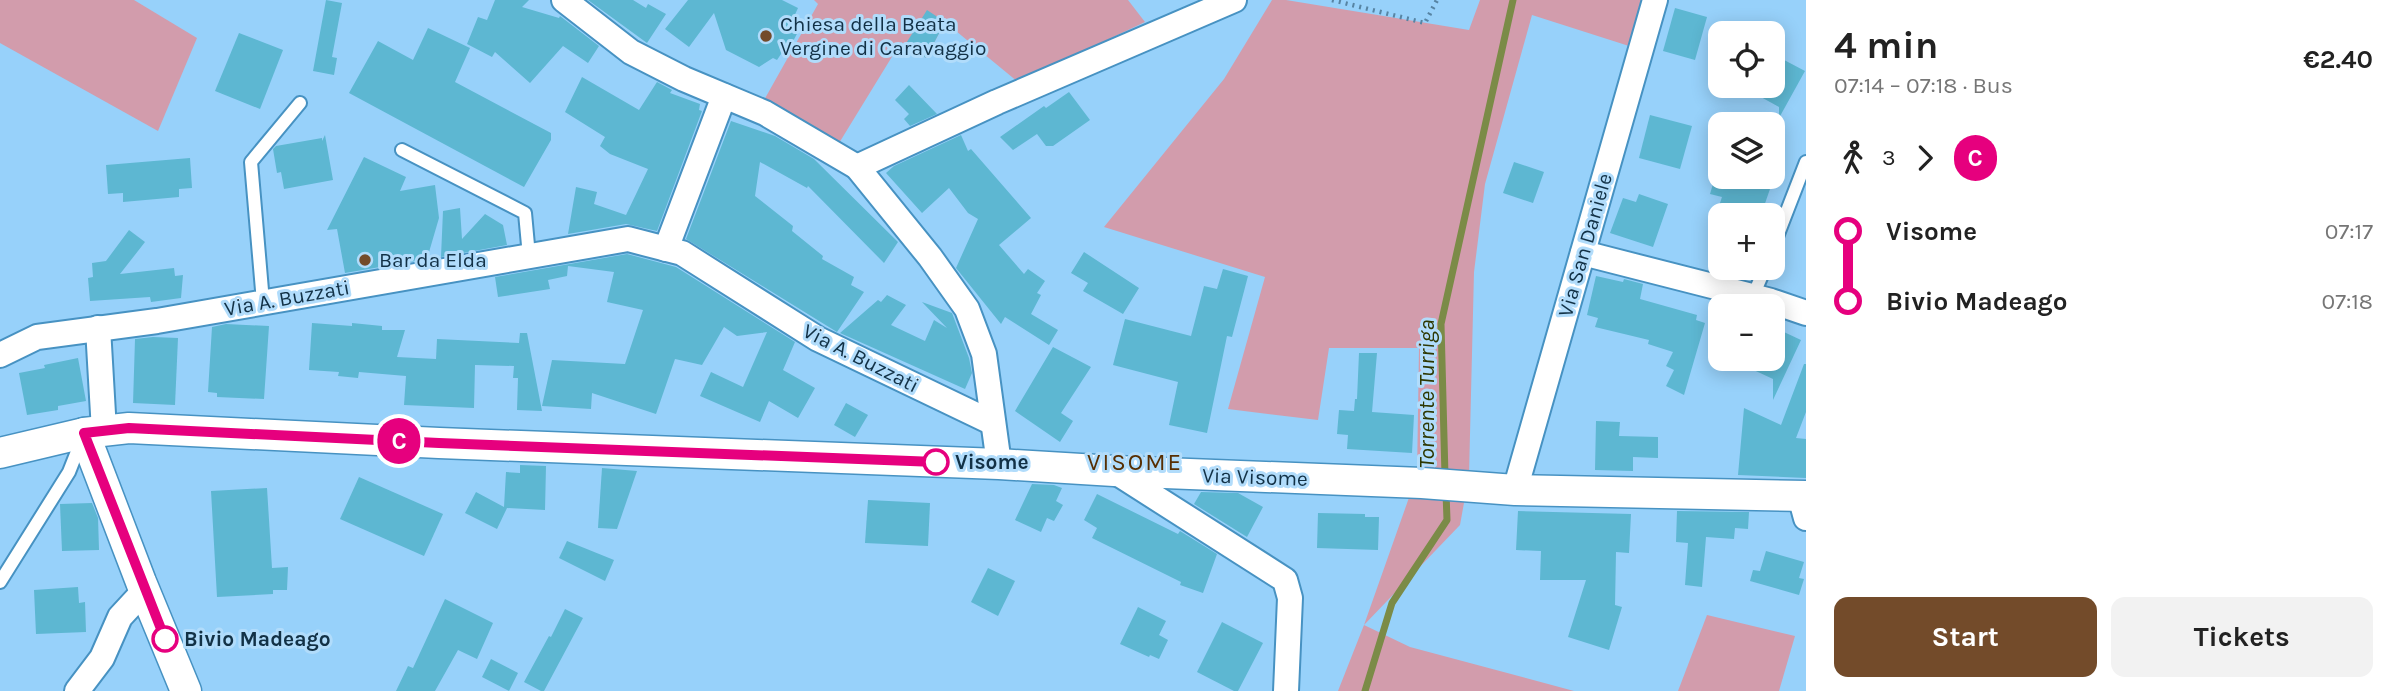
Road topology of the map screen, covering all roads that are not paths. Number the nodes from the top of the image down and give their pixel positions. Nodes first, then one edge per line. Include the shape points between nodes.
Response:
1 (564, 0) edge
2 (1234, 0) edge
3 (1655, 0) edge
4 (715, 92) junction
5 (300, 103) dead end
6 (402, 150) dead end
7 (1806, 162) edge
8 (857, 167) junction
9 (1785, 216) edge
10 (666, 249) junction
11 (1583, 253) junction
12 (529, 256) junction
13 (1745, 294) edge
14 (262, 302) junction
15 (1785, 306) edge
16 (1806, 313) edge
17 (98, 328) junction
18 (0, 355) edge
19 (993, 423) junction
20 (94, 432) junction
21 (0, 453) edge
22 (999, 464) junction
23 (1114, 471) junction
24 (1515, 490) junction
25 (1804, 503) edge
26 (0, 582) edge
27 (145, 590) junction
28 (77, 691) edge
29 (186, 691) edge
30 (1286, 691) edge

1 - 4 street via 631,52
2 - 8 street
3 - 11 street, Via San Daniele
4 - 8 street via 765,113
4 - 10 street
5 - 14 lane via 251,162
6 - 12 lane via 525,214
7 - 9 lane
8 - 19 street via 967,309 984,354
10 - 12 street, Via A. Buzzati via 628,239
10 - 19 street, Via A. Buzzati via 682,253 818,339
11 - 13 street
11 - 24 street, Via San Daniele
12 - 14 street, Via A. Buzzati
14 - 17 street, Via A. Buzzati
15 - 16 street
17 - 18 street, Via A. Buzzati via 37,337
17 - 20 street
19 - 22 street
20 - 21 street, Via Visome
20 - 22 street, Via Visome via 129,428
20 - 26 lane
20 - 27 street
22 - 23 street, Via Visome
23 - 24 street, Via Visome
23 - 30 street via 1284,580 1290,598
24 - 25 street
27 - 28 street via 120,617 103,658
27 - 29 street

